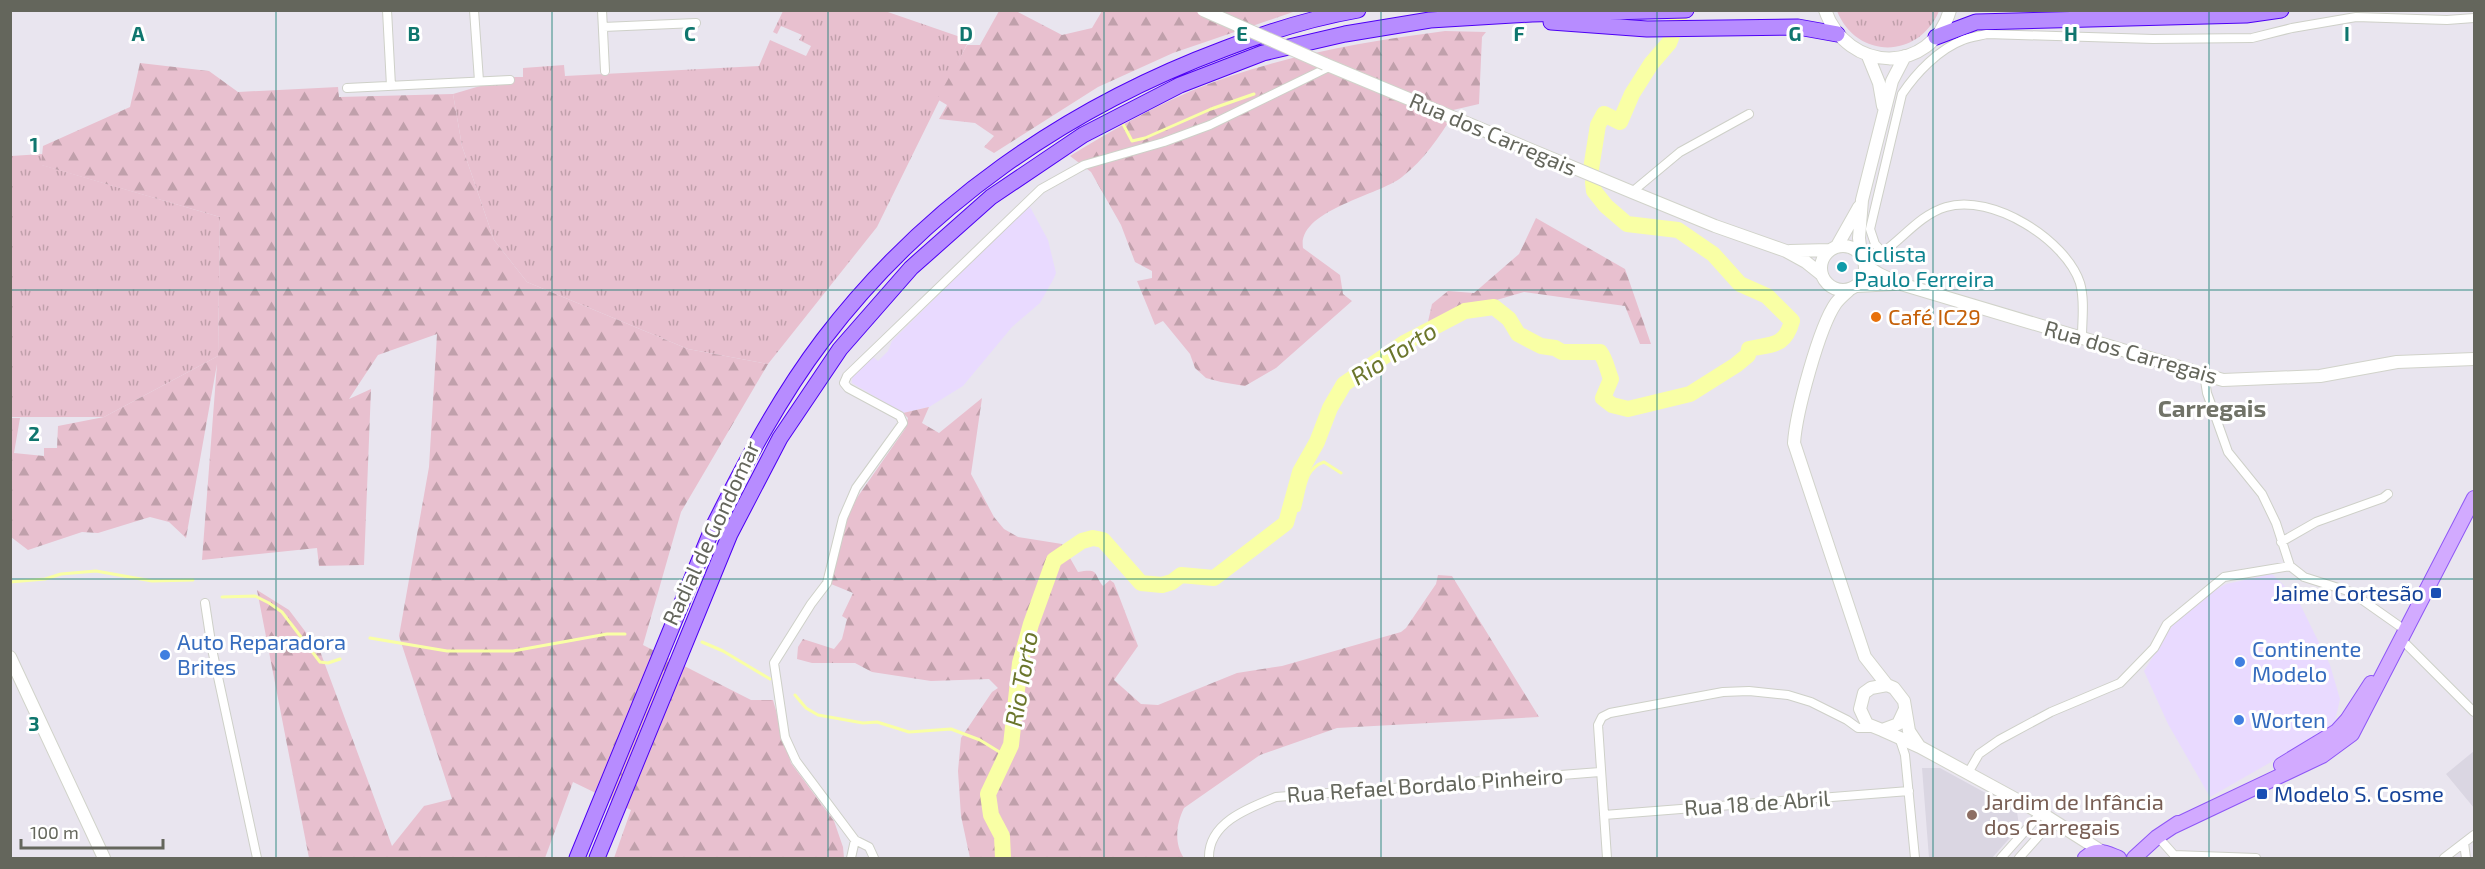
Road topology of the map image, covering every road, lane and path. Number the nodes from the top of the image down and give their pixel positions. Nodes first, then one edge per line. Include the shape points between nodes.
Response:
1 (387, 10) edge
2 (474, 10) edge
3 (602, 10) edge
4 (1203, 10) edge
5 (1358, 10) edge
6 (1686, 10) edge
7 (1825, 10) edge
8 (1950, 10) edge
9 (2281, 10) edge
10 (1532, 18) junction
11 (2475, 18) edge
12 (696, 23) dead end
13 (603, 27) junction
14 (1837, 34) junction
15 (1936, 37) junction
16 (1868, 56) junction
17 (1905, 56) junction
18 (1328, 65) junction
19 (605, 71) dead end
20 (510, 80) dead end
21 (479, 81) junction
22 (391, 86) junction
23 (347, 88) dead end
24 (1883, 110) junction
25 (1749, 114) dead end
26 (1632, 192) junction
27 (1862, 200) junction
28 (1833, 248) junction
29 (1786, 251) junction
30 (1884, 254) junction
31 (1863, 260) junction
32 (1823, 278) junction
33 (1901, 284) junction
34 (1853, 288) junction
35 (1826, 322) junction
36 (2082, 337) junction
37 (2475, 359) edge
38 (2204, 374) junction
39 (2388, 494) dead end
40 (2475, 498) edge
41 (2281, 542) junction
42 (2290, 566) junction
43 (205, 603) dead end
44 (2403, 635) junction
45 (10, 657) edge
46 (1865, 657) junction
47 (1887, 685) junction
48 (1864, 693) junction
49 (1905, 709) junction
50 (2475, 712) edge
51 (1862, 717) junction
52 (1847, 720) junction
53 (1878, 729) junction
54 (1899, 736) junction
55 (1920, 747) junction
56 (1600, 772) junction
57 (1968, 773) junction
58 (1909, 791) junction
59 (2040, 813) junction
60 (1604, 815) junction
61 (2053, 820) junction
62 (2074, 835) junction
63 (2475, 835) edge
64 (2158, 837) junction
65 (855, 840) junction
66 (2464, 843) junction
67 (580, 853) edge
68 (598, 856) edge
69 (2112, 856) edge
70 (104, 858) edge
71 (257, 858) edge
72 (851, 858) edge
73 (874, 858) edge
74 (1209, 858) edge
75 (1607, 858) edge
76 (1915, 858) edge
77 (2001, 858) edge
78 (2019, 858) edge
79 (2083, 858) edge
80 (2133, 858) edge
81 (2256, 858) edge
82 (2444, 858) edge
83 (2466, 858) edge

1 - 22 street
2 - 21 street
3 - 13 street
4 - 18 street, Rua dos Carregais, bridge
5 - 67 highway, Radial de Gondomar via 1260,35 1171,69 1071,120 979,182 896,256 823,340 764,430 713,528
6 - 10 highway
7 - 14 street
8 - 15 street
9 - 15 highway via 2246,15 1976,22
10 - 14 highway via 1647,29 1798,27
10 - 68 highway, Radial de Gondomar via 1430,20 1345,34 1263,53 1180,85 1083,135 991,197 911,268 840,349 780,438 730,534
11 - 30 street via 2356,17 2252,38 1987,34 1962,40 1913,77 1902,94 1870,229 1871,237
12 - 13 street
13 - 19 street
14 - 16 street
15 - 17 street
16 - 17 street
16 - 24 street via 1879,83
17 - 24 street
18 - 26 street, Rua dos Carregais
18 - 65 street via 1210,125 1084,165 1049,184 847,376 844,383 848,388 900,416 903,423 856,488 843,518 827,583 774,663 785,737 796,761
20 - 21 street
21 - 22 street
22 - 23 street
24 - 27 street
25 - 26 street via 1680,152
26 - 29 street, Rua dos Carregais
27 - 28 street
27 - 31 street via 1859,238
28 - 29 street, Rua dos Carregais
28 - 31 street via 1846,245
28 - 32 street via 1823,257
29 - 32 street, Rua dos Carregais
30 - 31 street
30 - 36 street via 1916,223 1947,207 1965,204 2021,220 2043,235 2072,264 2083,295
31 - 33 street, Rua dos Carregais via 1879,274
31 - 34 street via 1863,279
32 - 34 street via 1840,291
32 - 35 street via 1828,301
33 - 34 street, Rua dos Carregais
33 - 36 street, Rua dos Carregais
34 - 35 street via 1836,303
35 - 46 street via 1796,421 1794,443
36 - 38 street, Rua dos Carregais
37 - 38 street, Rua dos Carregais via 2397,362 2320,376 2223,380
38 - 41 street via 2228,452 2262,494
39 - 41 street via 2316,522
40 - 44 main road
41 - 42 street
42 - 44 street via 2304,577 2351,592
42 - 57 street via 2224,577 2167,624 2154,648 2120,683 2050,712 1999,740 1979,754
43 - 71 street
44 - 50 street
44 - 64 main road via 2348,720 2331,737 2189,814
45 - 70 street
46 - 47 street
46 - 48 street
47 - 48 street
47 - 49 street via 1900,693
48 - 51 street
49 - 53 street via 1898,724
49 - 55 street via 1909,731
51 - 52 street
51 - 53 street
52 - 53 street via 1858,728
52 - 56 street via 1811,702 1749,692 1723,692 1610,713 1598,725
53 - 54 street
54 - 55 street
54 - 58 street
55 - 57 street
56 - 60 street
56 - 74 street, Rua Refael Bordalo Pinheiro via 1276,796 1251,806 1223,825 1212,838
57 - 59 street
58 - 60 street, Rua 18 de Abril
58 - 76 street
59 - 61 street
59 - 77 street
60 - 75 street
61 - 62 street
61 - 78 street
62 - 69 street
62 - 79 street
63 - 66 street
64 - 80 main road
64 - 81 street via 2174,855
65 - 72 street
65 - 73 street via 869,848
66 - 82 street
66 - 83 street
69 - 79 main road via 2095,852

